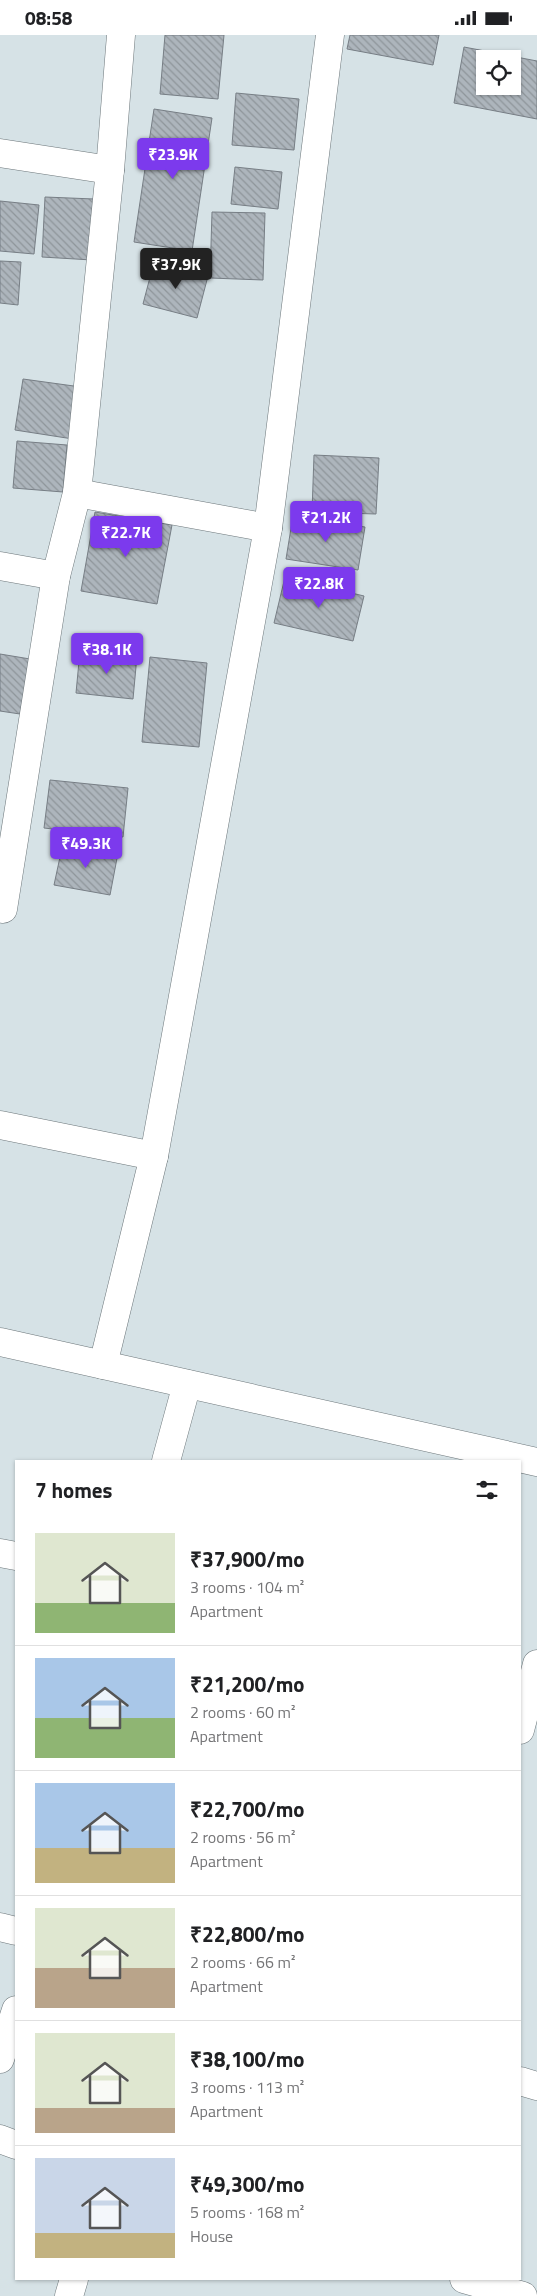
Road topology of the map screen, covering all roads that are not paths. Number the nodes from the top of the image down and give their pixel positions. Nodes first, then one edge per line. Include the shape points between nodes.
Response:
1 (121, 35) edge
2 (330, 35) edge
3 (0, 153) edge
4 (110, 170) junction
5 (77, 493) junction
6 (268, 527) junction
7 (0, 566) edge
8 (56, 576) junction
9 (0, 908) edge
10 (0, 1125) edge
11 (154, 1156) junction
12 (0, 1342) edge
13 (103, 1365) junction
14 (187, 1384) junction
15 (166, 1460) edge
16 (537, 1462) edge
17 (0, 1553) edge
18 (15, 1556) edge
19 (521, 1658) edge
20 (537, 1663) edge
21 (521, 1726) edge
22 (0, 1927) edge
23 (15, 1931) edge
24 (15, 2013) edge
25 (0, 2059) edge
26 (521, 2081) edge
27 (537, 2086) edge
28 (0, 2139) edge
29 (15, 2145) edge
30 (74, 2280) edge
31 (467, 2280) edge
32 (510, 2294) edge
33 (69, 2296) edge

1 - 4 street
2 - 6 street
3 - 4 street
4 - 5 street
5 - 6 street
5 - 8 street
6 - 11 street
7 - 8 street
8 - 9 street via 3,909
10 - 11 street
11 - 13 street
12 - 13 street
13 - 14 street
14 - 15 street
14 - 16 street
17 - 18 street
19 - 20 street
20 - 21 street
22 - 23 street
24 - 25 street
26 - 27 street
28 - 29 street
30 - 33 street
31 - 32 street

